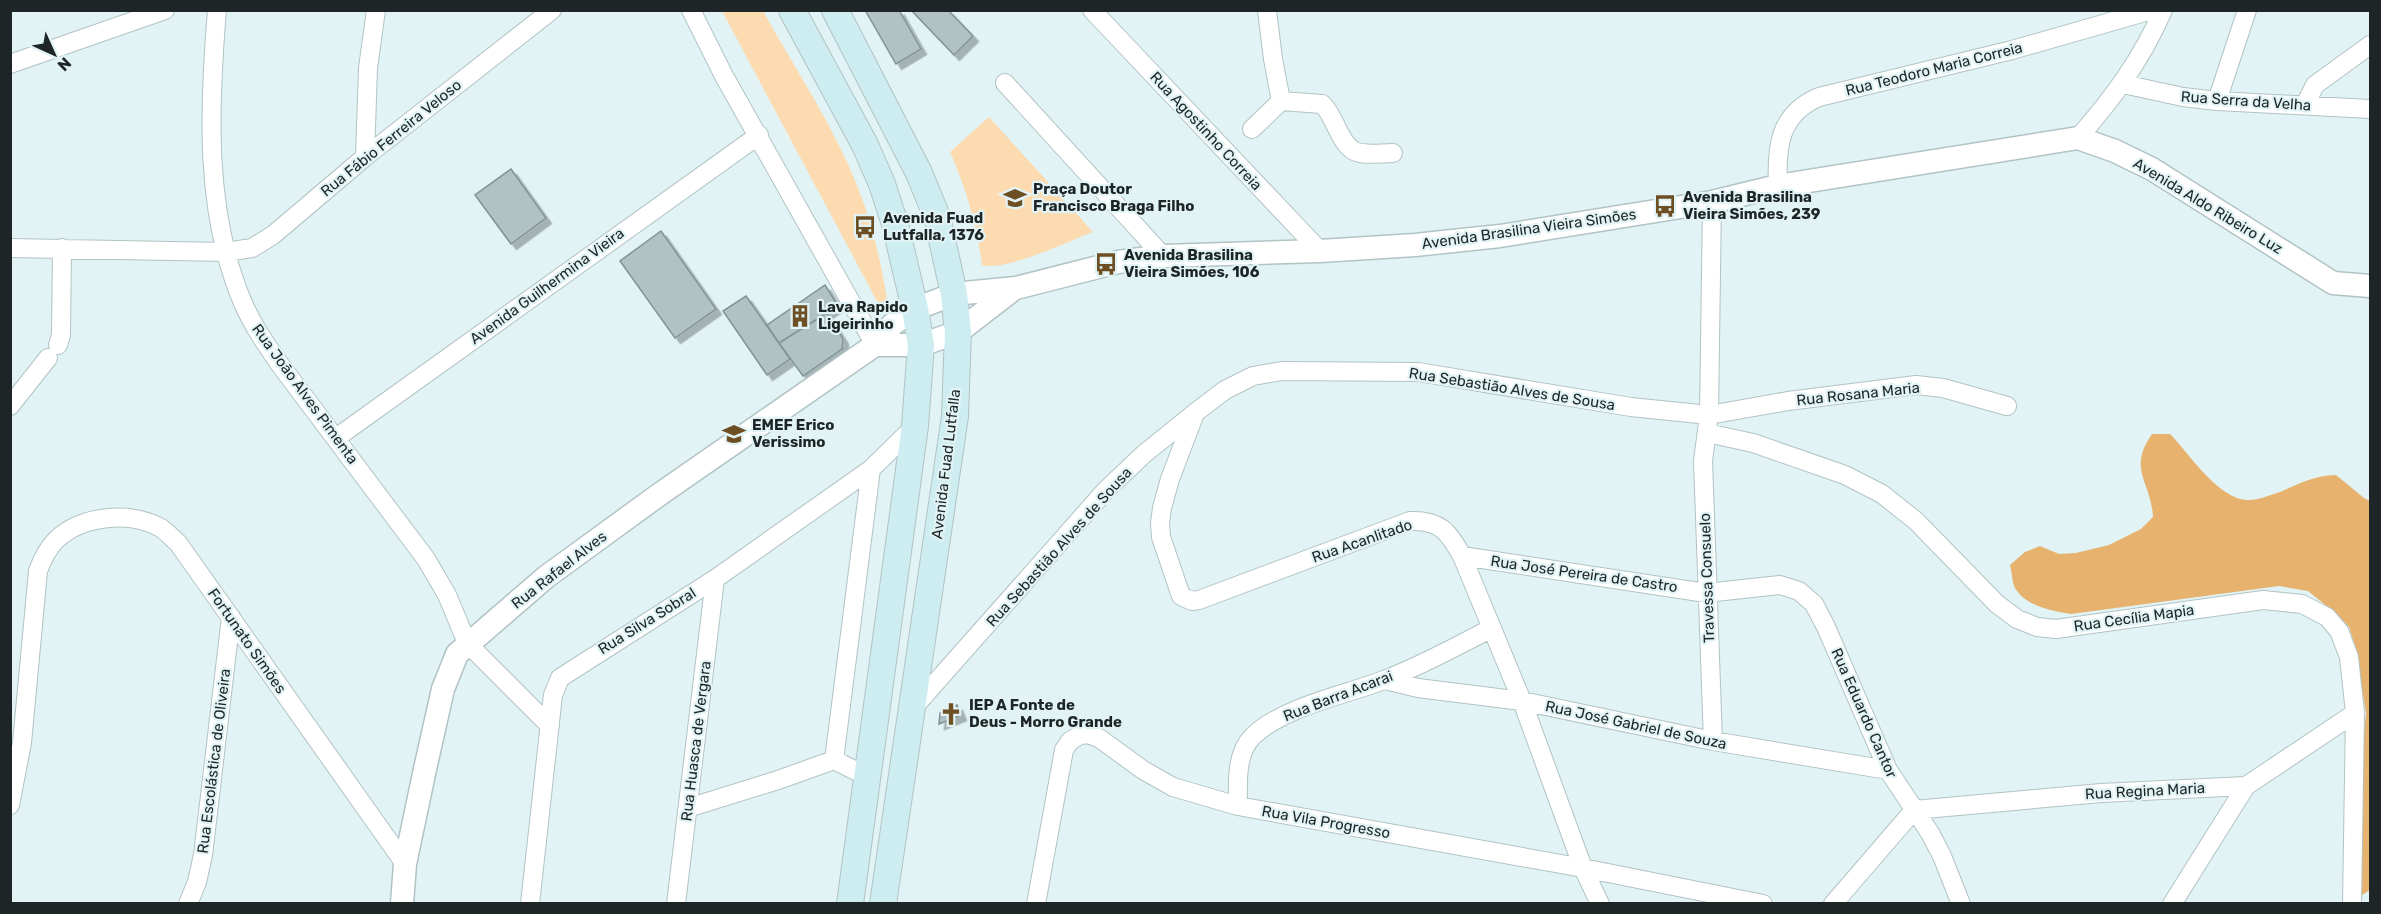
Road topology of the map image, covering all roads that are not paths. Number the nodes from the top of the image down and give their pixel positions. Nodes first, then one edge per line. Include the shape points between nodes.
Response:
1 (165, 10) edge
2 (217, 10) edge
3 (376, 10) edge
4 (552, 10) edge
5 (691, 10) edge
6 (792, 10) edge
7 (835, 10) edge
8 (1092, 10) edge
9 (1267, 10) edge
10 (2152, 10) edge
11 (2163, 10) edge
12 (2247, 10) edge
13 (2370, 45) edge
14 (10, 64) edge
15 (1005, 83) dead end
16 (2123, 84) junction
17 (1281, 101) junction
18 (2217, 101) junction
19 (2305, 105) junction
20 (2370, 109) edge
21 (1252, 129) dead end
22 (759, 135) junction
23 (2078, 138) junction
24 (1393, 153) dead end
25 (365, 157) junction
26 (1778, 186) junction
27 (1712, 202) junction
28 (10, 248) edge
29 (62, 248) junction
30 (1320, 251) junction
31 (226, 252) junction
32 (1163, 256) junction
33 (2370, 286) edge
34 (1016, 288) junction
35 (954, 294) junction
36 (915, 309) junction
37 (958, 332) junction
38 (875, 345) junction
39 (921, 345) junction
40 (10, 406) edge
41 (2007, 406) dead end
42 (1196, 412) junction
43 (1708, 424) junction
44 (915, 426) junction
45 (336, 438) junction
46 (871, 469) junction
47 (1462, 556) junction
48 (715, 579) junction
49 (1706, 592) junction
50 (231, 617) junction
51 (1492, 628) junction
52 (467, 643) junction
53 (1385, 680) junction
54 (1522, 701) junction
55 (914, 707) junction
56 (2355, 713) junction
57 (550, 726) junction
58 (1713, 741) junction
59 (834, 760) junction
60 (1888, 770) junction
61 (868, 777) junction
62 (2247, 786) junction
63 (10, 805) edge
64 (1238, 806) junction
65 (688, 808) junction
66 (1914, 810) junction
67 (405, 864) junction
68 (1583, 868) junction
69 (188, 903) edge
70 (402, 903) edge
71 (530, 903) edge
72 (676, 903) edge
73 (850, 903) edge
74 (883, 903) edge
75 (1036, 903) edge
76 (1600, 903) edge
77 (1763, 903) edge
78 (1833, 903) edge
79 (1961, 903) edge
80 (2172, 903) edge
81 (2352, 903) edge

1 - 14 street
2 - 31 street, Rua João Alves Pimenta via 211,133 215,191
3 - 25 street
4 - 25 street, Rua Fábio Ferreira Veloso
5 - 22 street
6 - 36 main road via 882,184
7 - 35 main road, Avenida Fuad Lutfalla via 919,173 937,217
8 - 30 street, Rua Agostinho Correia
9 - 17 street
10 - 26 street, Rua Teodoro Maria Correia via 2013,50 1808,101 1789,117 1783,133 1777,158
11 - 16 street
12 - 18 street
13 - 19 street via 2315,85
15 - 32 street
16 - 18 street, Rua Serra da Velha
16 - 23 street
17 - 21 street
17 - 24 street via 1322,104 1349,149 1364,154
18 - 19 street, Rua Serra da Velha
19 - 20 street, Rua Serra da Velha
22 - 38 street
22 - 45 street, Avenida Guilhermina Vieira
23 - 26 street, Avenida Brasilina Vieira Simões
23 - 33 street, Avenida Aldo Ribeiro Luz via 2152,169 2333,284
25 - 31 street, Rua Fábio Ferreira Veloso via 262,244
26 - 27 street, Avenida Brasilina Vieira Simões
27 - 30 street, Avenida Brasilina Vieira Simões via 1500,236
27 - 43 street
28 - 29 street, Rua Fábio Ferreira Veloso
29 - 31 street, Rua Fábio Ferreira Veloso
29 - 40 street via 61,335
30 - 32 street, Avenida Brasilina Vieira Simões
31 - 45 street, Rua João Alves Pimenta via 258,333
32 - 34 street, Avenida Brasilina Vieira Simões via 1118,262
34 - 35 street, Avenida Brasilina Vieira Simões
34 - 37 street, Avenida Brasilina Vieira Simões
35 - 36 street, Avenida Brasilina Vieira Simões
35 - 37 main road, Avenida Fuad Lutfalla
36 - 38 street, Avenida Brasilina Vieira Simões via 893,324
36 - 39 main road
37 - 39 street, Avenida Brasilina Vieira Simões
37 - 55 main road, Avenida Fuad Lutfalla via 955,416
38 - 39 street, Avenida Brasilina Vieira Simões
38 - 52 street, Rua Rafael Alves via 641,507 546,577
39 - 44 main road
41 - 43 street, Rua Rosana Maria via 1943,388 1916,385 1788,402
42 - 43 street, Rua Sebastião Alves de Sousa via 1252,376 1293,371 1418,372 1631,407
42 - 47 street, Rua Acanlitado via 1170,479 1160,523 1179,591 1187,600 1198,600 1410,521 1425,520 1438,525 1451,536
42 - 55 street, Rua Sebastião Alves de Sousa via 1106,490
43 - 49 street, Travessa Consuelo via 1703,461
43 - 56 street, Rua Cecília Mapia via 1845,474 1882,494 1916,522 1997,604 2017,619 2037,627 2056,629 2264,600 2302,604 2326,617 2339,632 2349,657
44 - 46 street, Rua Silva Sobral
44 - 61 main road
45 - 52 street, Rua João Alves Pimenta via 426,559 447,595
46 - 48 street, Rua Silva Sobral
46 - 59 street
47 - 49 street, Rua José Pereira de Castro
47 - 51 street, Rua Acanlitado
48 - 57 street, Rua Silva Sobral via 560,678 553,695
48 - 65 street, Rua Huasca de Vergara
49 - 58 street, Travessa Consuelo
49 - 60 street, Rua Eduardo Cantor via 1780,585 1799,591 1814,604
50 - 63 street, Fortunato Simões via 178,543 163,529 146,521 120,517 95,520 72,528 57,540 45,554 38,572 22,743
50 - 67 street, Fortunato Simões
50 - 69 street, Rua Escolástica de Oliveira via 203,855
51 - 53 street, Rua Barra Acarai
51 - 54 street, Rua Acanlitado
52 - 57 street
52 - 67 street, Rua Rafael Alves via 457,654 443,689
53 - 54 street, Rua José Gabriel de Souza
53 - 64 street, Rua Barra Acarai via 1318,702 1272,722 1252,737 1241,757
54 - 58 street, Rua José Gabriel de Souza
54 - 68 street, Rua Acanlitado
55 - 74 main road, Avenida Fuad Lutfalla
56 - 62 street
56 - 81 street, Rua Cecília Mapia
57 - 71 street, Rua Silva Sobral
58 - 60 street, Rua José Gabriel de Souza
59 - 61 street
59 - 65 street
60 - 66 street, Rua Eduardo Cantor
61 - 73 main road
62 - 66 street, Rua Regina Maria via 2101,793
62 - 80 street
64 - 68 street, Rua Vila Progresso
64 - 75 street, Rua Vila Progresso via 1173,787 1143,771 1099,738 1080,735 1064,750
65 - 72 street, Rua Huasca de Vergara
66 - 78 street
66 - 79 street, Rua Eduardo Cantor via 1938,848
67 - 70 street, Rua Rafael Alves
68 - 76 street, Rua Acanlitado
68 - 77 street, Rua Vila Progresso

